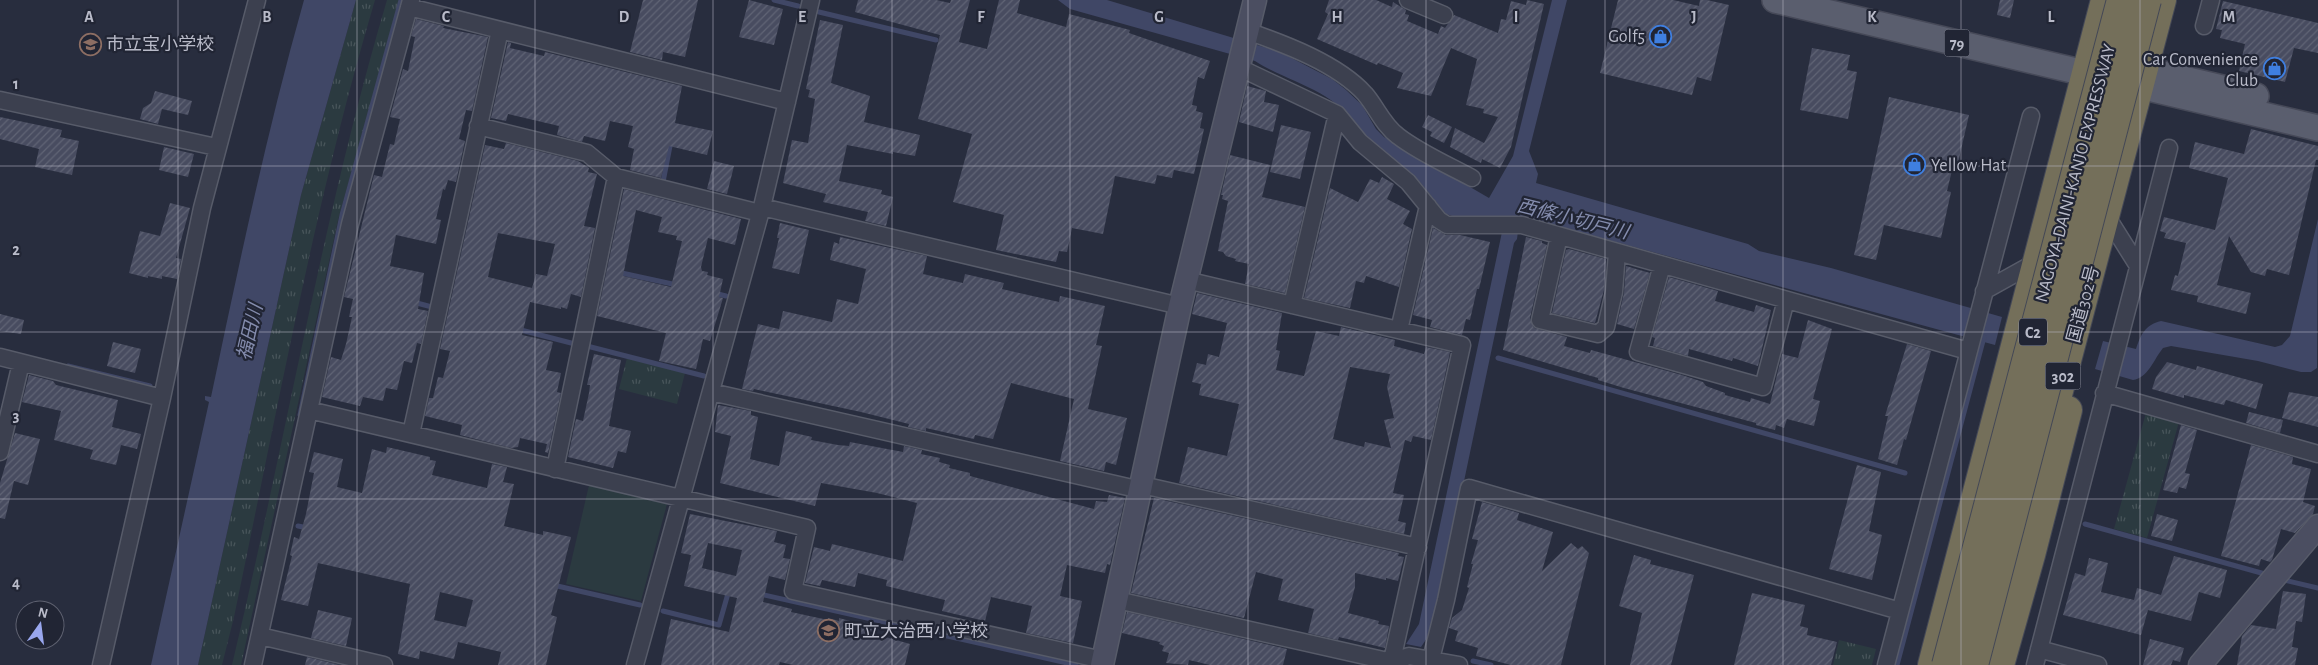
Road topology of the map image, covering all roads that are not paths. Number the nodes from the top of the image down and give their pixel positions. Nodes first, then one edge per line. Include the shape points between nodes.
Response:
1 (256, 0) edge
2 (811, 0) edge
3 (1255, 0) edge
4 (1408, 0) edge
5 (1775, 0) edge
6 (1850, 0) edge
7 (2105, 0) edge
8 (2121, 0) edge
9 (2147, 0) edge
10 (2162, 0) edge
11 (2211, 0) edge
12 (410, 3) edge
13 (1444, 15) dead end
14 (2204, 26) dead end
15 (500, 30) junction
16 (1247, 34) junction
17 (1239, 63) junction
18 (2088, 66) junction
19 (2142, 78) junction
20 (0, 100) edge
21 (787, 102) junction
22 (2318, 110) edge
23 (1337, 114) junction
24 (2031, 116) dead end
25 (478, 126) junction
26 (2318, 128) edge
27 (216, 147) junction
28 (2169, 148) dead end
29 (616, 177) junction
30 (1472, 178) dead end
31 (1428, 206) junction
32 (761, 210) junction
33 (2106, 215) junction
34 (1559, 236) junction
35 (1617, 252) junction
36 (2038, 260) junction
37 (1662, 265) junction
38 (2138, 266) junction
39 (1186, 280) junction
40 (1984, 291) junction
41 (1786, 300) junction
42 (1292, 305) junction
43 (1180, 306) junction
44 (1399, 330) junction
45 (1970, 347) junction
46 (0, 357) edge
47 (21, 363) junction
48 (711, 392) junction
49 (2104, 393) junction
50 (162, 398) junction
51 (309, 410) junction
52 (411, 434) junction
53 (0, 452) edge
54 (2318, 454) edge
55 (555, 469) junction
56 (1982, 475) junction
57 (1141, 487) junction
58 (681, 499) junction
59 (2318, 526) edge
60 (1418, 547) junction
61 (1117, 600) junction
62 (1900, 611) junction
63 (260, 636) junction
64 (2037, 657) edge
65 (1431, 658) junction
66 (1399, 662) edge
67 (1102, 663) edge
68 (101, 665) edge
69 (253, 665) edge
70 (384, 665) edge
71 (635, 665) edge
72 (1459, 665) edge
73 (1886, 665) edge
74 (1922, 665) edge
75 (1932, 665) edge
76 (1946, 665) edge
77 (1974, 665) edge
78 (1987, 665) edge
79 (2000, 665) edge
80 (2098, 665) edge
81 (2200, 665) edge

1 - 27 street
2 - 21 street
3 - 16 street
4 - 13 street
5 - 18 main road, 79
6 - 18 main road, 79
7 - 18 highway
8 - 76 highway, NAGOYA-DAINI-KANJO EXPRESSWAY / C2, bridge
9 - 77 highway, NAGOYA-DAINI-KANJO EXPRESSWAY / C2, bridge
10 - 19 highway, 国道302号 / 302
11 - 14 street
12 - 15 street
12 - 51 street via 350,224
15 - 21 street
15 - 25 street
16 - 17 street
16 - 30 street via 1283,43 1352,82 1371,102 1388,128 1399,137
17 - 23 street
17 - 39 street
18 - 19 main road, 79
18 - 36 highway
19 - 22 main road, 79
19 - 26 main road, 79
19 - 33 highway, 国道302号 / 302
20 - 27 street
21 - 32 street
23 - 31 street via 1360,142 1408,182
23 - 42 street
24 - 40 street
25 - 29 street via 587,153
25 - 52 street
27 - 50 street
28 - 38 street
29 - 32 street
29 - 55 street
31 - 34 street via 1447,225 1522,225
31 - 44 street
32 - 43 street
32 - 48 street
33 - 38 street
33 - 78 highway, 国道302号 / 302
33 - 79 highway via 2069,407
34 - 35 street
34 - 35 street via 1540,320 1598,334 1606,327 1614,292
35 - 37 street
36 - 40 street
36 - 56 highway
37 - 41 street
37 - 41 street via 1638,352 1763,387
38 - 49 street
39 - 42 street
39 - 43 street
40 - 45 street
41 - 45 street
42 - 44 street
43 - 57 street
44 - 60 street via 1462,345
45 - 62 street
46 - 47 street
47 - 50 street
47 - 53 street
48 - 57 street
48 - 58 street
49 - 54 street
49 - 64 street
50 - 68 street
51 - 52 street
51 - 63 street
52 - 55 street
55 - 58 street
56 - 74 highway via 1952,553
56 - 75 highway
57 - 60 street
57 - 61 street
58 - 67 street via 808,528 793,591
58 - 71 street
59 - 81 street
60 - 66 street
61 - 66 street
61 - 67 street
62 - 65 street via 1469,488
62 - 73 street
63 - 69 street
63 - 70 street
64 - 80 street
65 - 66 street
65 - 72 street

